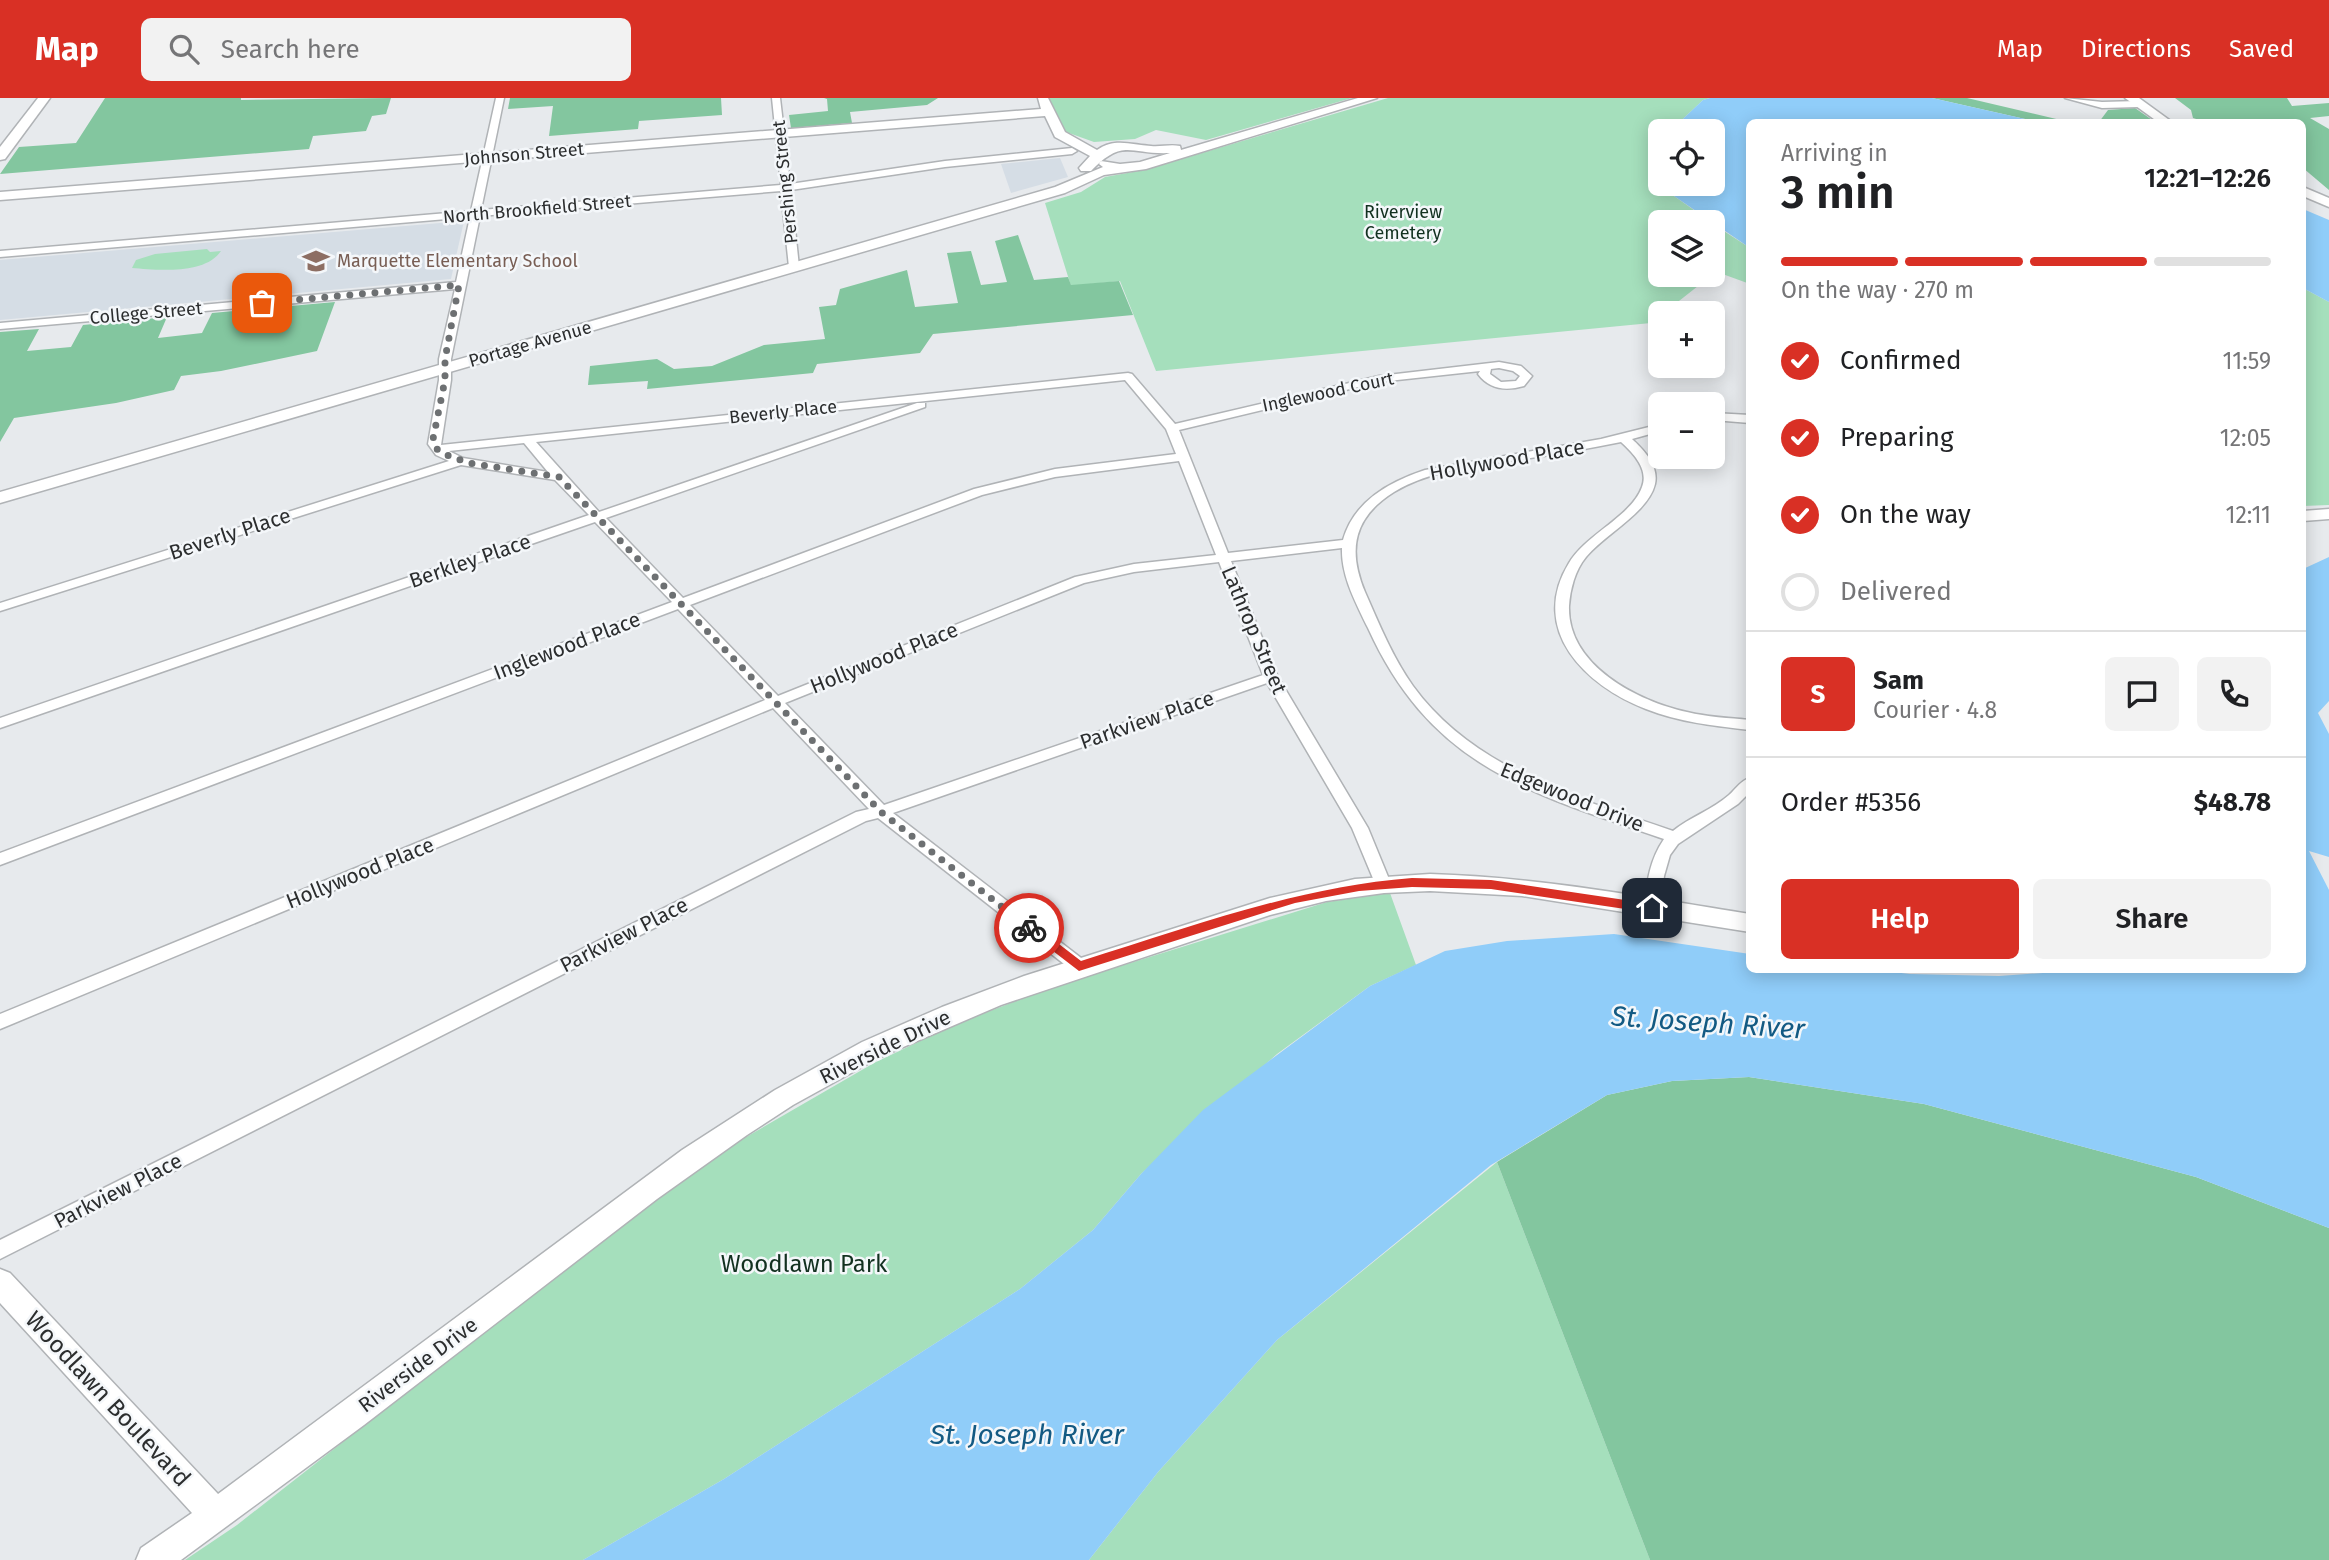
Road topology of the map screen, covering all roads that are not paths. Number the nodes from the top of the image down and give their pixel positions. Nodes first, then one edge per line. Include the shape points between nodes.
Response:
1 (44, 98) edge
2 (500, 98) edge
3 (776, 98) edge
4 (1042, 98) edge
5 (1371, 98) edge
6 (2069, 98) edge
7 (2135, 101) edge
8 (1048, 112) junction
9 (2162, 119) edge
10 (1055, 125) junction
11 (780, 134) junction
12 (5, 144) edge
13 (1116, 146) junction
14 (1072, 151) dead end
15 (0, 156) edge
16 (1152, 156) junction
17 (488, 157) junction
18 (1098, 157) junction
19 (1119, 168) junction
20 (785, 187) junction
21 (1060, 190) junction
22 (2306, 192) edge
23 (0, 196) edge
24 (2329, 203) edge
25 (475, 214) junction
26 (0, 254) edge
27 (794, 267) junction
28 (459, 285) junction
29 (0, 326) edge
30 (1486, 368) dead end
31 (445, 369) junction
32 (1128, 376) joint
33 (940, 398) junction
34 (1725, 417) edge
35 (1746, 419) edge
36 (1172, 428) junction
37 (1648, 431) edge
38 (1625, 438) junction
39 (527, 439) junction
40 (437, 449) junction
41 (1184, 457) junction
42 (460, 461) junction
43 (559, 477) junction
44 (0, 499) edge
45 (2329, 514) edge
46 (2306, 516) edge
47 (598, 517) junction
48 (1348, 542) junction
49 (1223, 557) junction
50 (681, 604) junction
51 (0, 607) edge
52 (1271, 677) junction
53 (775, 702) junction
54 (0, 723) edge
55 (1746, 724) edge
56 (1746, 787) edge
57 (881, 812) junction
58 (1674, 837) junction
59 (0, 859) edge
60 (1383, 884) junction
61 (1652, 908) junction
62 (1746, 922) edge
63 (1079, 966) junction
64 (0, 1022) edge
65 (0, 1250) edge
66 (0, 1282) edge
67 (216, 1515) junction
68 (153, 1560) edge

1 - 12 street
2 - 17 street
3 - 11 street, Pershing Street
4 - 8 street
5 - 16 street via 1219,143
6 - 7 street via 2102,105
7 - 9 street
8 - 10 street
8 - 11 street, Johnson Street
10 - 13 street via 1074,138
10 - 18 street via 1060,134
11 - 17 street, Johnson Street
11 - 20 street, Pershing Street
12 - 15 street
13 - 16 street via 1134,146
13 - 18 street, Portage Avenue
14 - 20 street, North Brookfield Street
16 - 19 street, Portage Avenue via 1135,168
17 - 23 street, Johnson Street
17 - 25 street
18 - 19 street
18 - 21 street, Portage Avenue
19 - 21 street, Portage Avenue
20 - 25 street, North Brookfield Street
20 - 27 street, Pershing Street
21 - 27 street, Portage Avenue
22 - 24 street
25 - 26 street, North Brookfield Street
25 - 28 street
27 - 31 street, Portage Avenue
28 - 29 street, College Street
28 - 31 street
30 - 36 street, Inglewood Court via 1379,379
31 - 40 street via 433,439
31 - 44 street, Portage Avenue
32 - 33 street, Beverly Place
32 - 36 street, Lathrop Street
33 - 39 street, Beverly Place
33 - 47 street, Berkley Place
34 - 35 street
36 - 41 street, Lathrop Street
37 - 38 street, Hollywood Place
38 - 48 street, Hollywood Place via 1448,468 1408,480 1366,508
38 - 55 street via 1647,466 1649,484 1642,498 1574,564 1563,596 1563,629 1581,662 1634,699 1676,714
39 - 40 street, Beverly Place
39 - 43 street
40 - 42 street
41 - 49 street, Lathrop Street
41 - 50 street, Inglewood Place via 1055,472 989,489
42 - 43 street
42 - 51 street, Beverly Place
43 - 47 street
45 - 46 street
47 - 50 street
47 - 54 street, Berkley Place
48 - 49 street, Hollywood Place
48 - 58 street, Edgewood Drive via 1353,581 1382,644 1402,682 1436,722 1482,759 1520,780
49 - 52 street, Lathrop Street
49 - 53 street, Hollywood Place via 1080,580
50 - 53 street
50 - 59 street, Inglewood Place
52 - 57 street, Parkview Place
52 - 60 street, Lathrop Street via 1360,828
53 - 57 street
53 - 64 street, Hollywood Place
56 - 58 street
57 - 63 street
57 - 65 street, Parkview Place via 862,816
58 - 61 street via 1655,872
60 - 61 street, Riverside Drive via 1491,885
60 - 63 street, Riverside Drive via 1295,899
61 - 62 street, Riverside Drive
63 - 67 street, Riverside Drive via 899,1037 832,1070 751,1119 677,1167
66 - 67 street, Woodlawn Boulevard
67 - 68 street, Riverside Drive

